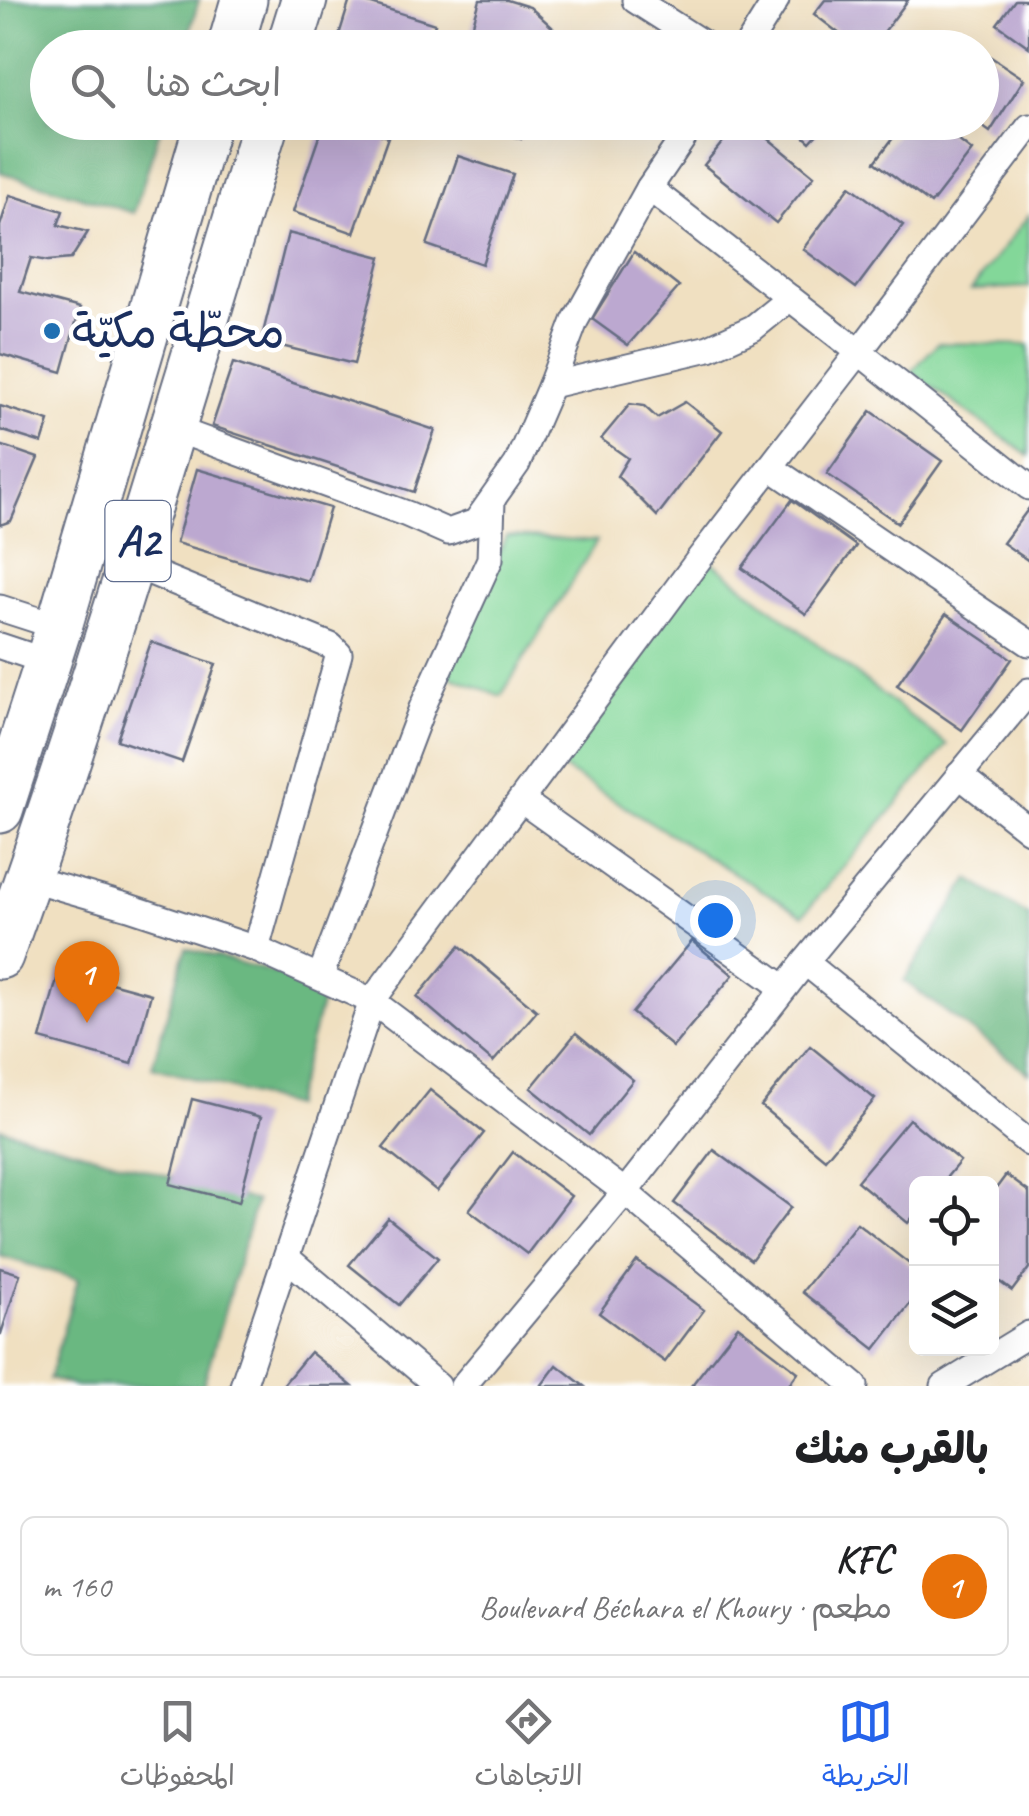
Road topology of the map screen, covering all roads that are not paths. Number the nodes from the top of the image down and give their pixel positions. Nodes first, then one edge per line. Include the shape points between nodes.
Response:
1 (244, 0) edge
2 (304, 0) edge
3 (635, 0) edge
4 (776, 0) edge
5 (235, 30) edge
6 (295, 30) edge
7 (682, 30) edge
8 (757, 30) edge
9 (1029, 127) edge
10 (203, 140) edge
11 (260, 140) edge
12 (682, 140) edge
13 (649, 188) junction
14 (790, 298) junction
15 (859, 352) junction
16 (551, 386) junction
17 (172, 428) junction
18 (770, 467) junction
19 (1029, 487) edge
20 (492, 499) junction
21 (131, 564) junction
22 (0, 608) edge
23 (1029, 642) edge
24 (53, 644) junction
25 (0, 646) edge
26 (1029, 692) edge
27 (959, 775) junction
28 (521, 800) junction
29 (0, 810) edge
30 (1029, 830) edge
31 (28, 878) junction
32 (256, 949) junction
33 (0, 956) edge
34 (805, 962) junction
35 (320, 978) junction
36 (784, 988) junction
37 (372, 1001) junction
38 (1029, 1143) edge
39 (625, 1192) junction
40 (287, 1258) junction
41 (1029, 1334) edge
42 (243, 1386) edge
43 (438, 1386) edge
44 (462, 1386) edge
45 (855, 1386) edge
46 (944, 1386) edge

1 - 5 highway
2 - 6 highway
3 - 7 street
4 - 8 street
9 - 15 street
10 - 24 highway, A2
11 - 17 highway, A2
12 - 13 street
13 - 14 street
13 - 16 street via 575,321
14 - 15 street
14 - 16 street via 753,328 709,348
15 - 18 street
15 - 19 street
16 - 20 street via 517,464
17 - 20 street via 448,532 476,522
17 - 21 highway, A2
18 - 23 street
18 - 28 street
20 - 35 street via 490,558 422,708
21 - 31 highway, A2
21 - 32 street via 339,654
22 - 24 street
24 - 25 street
24 - 29 highway, A2
26 - 27 street
27 - 30 street
27 - 34 street
28 - 36 street
28 - 37 street
31 - 32 street
31 - 33 highway, A2
32 - 35 street
34 - 36 street
34 - 38 street
35 - 37 street
36 - 39 street
37 - 39 street
37 - 40 street
39 - 44 street
39 - 45 street
40 - 42 street
40 - 43 street
41 - 46 street

